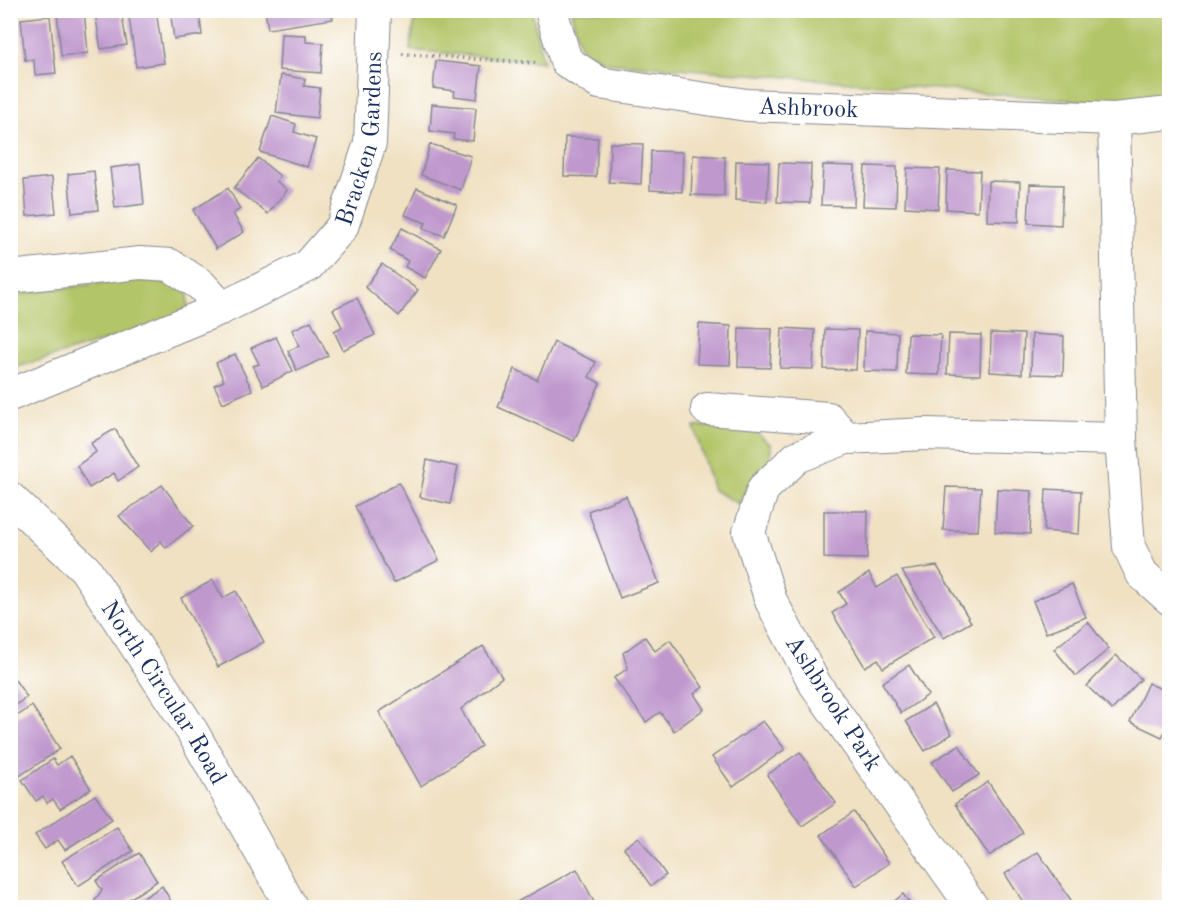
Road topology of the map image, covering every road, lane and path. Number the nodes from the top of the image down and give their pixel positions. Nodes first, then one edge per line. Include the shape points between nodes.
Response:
1 (375, 10) edge
2 (550, 10) edge
3 (373, 53) junction
4 (572, 65) junction
5 (1170, 113) edge
6 (1114, 119) junction
7 (10, 278) edge
8 (222, 308) junction
9 (10, 395) edge
10 (707, 409) dead end
11 (764, 413) junction
12 (846, 438) junction
13 (1121, 440) junction
14 (797, 457) junction
15 (10, 498) edge
16 (1170, 599) edge
17 (292, 908) edge
18 (973, 908) edge

1 - 3 street, Bracken Gardens
2 - 4 street, Ashbrook via 566,61
3 - 4 path
3 - 8 street, Bracken Gardens via 370,143 342,227 308,266
4 - 6 street, Ashbrook via 599,83 747,105
5 - 6 street, Ashbrook
6 - 13 street
7 - 8 street via 140,263 170,265 201,285
8 - 9 street, Bracken Gardens
10 - 11 street
11 - 12 street via 828,418
11 - 14 street
12 - 13 street, Ashbrook Park via 925,434
12 - 14 street, Ashbrook Park
13 - 16 street via 1130,547 1142,574
14 - 18 street, Ashbrook Park via 763,489 749,532 771,602 815,684
15 - 17 street, North Circular Road via 85,569 192,731

